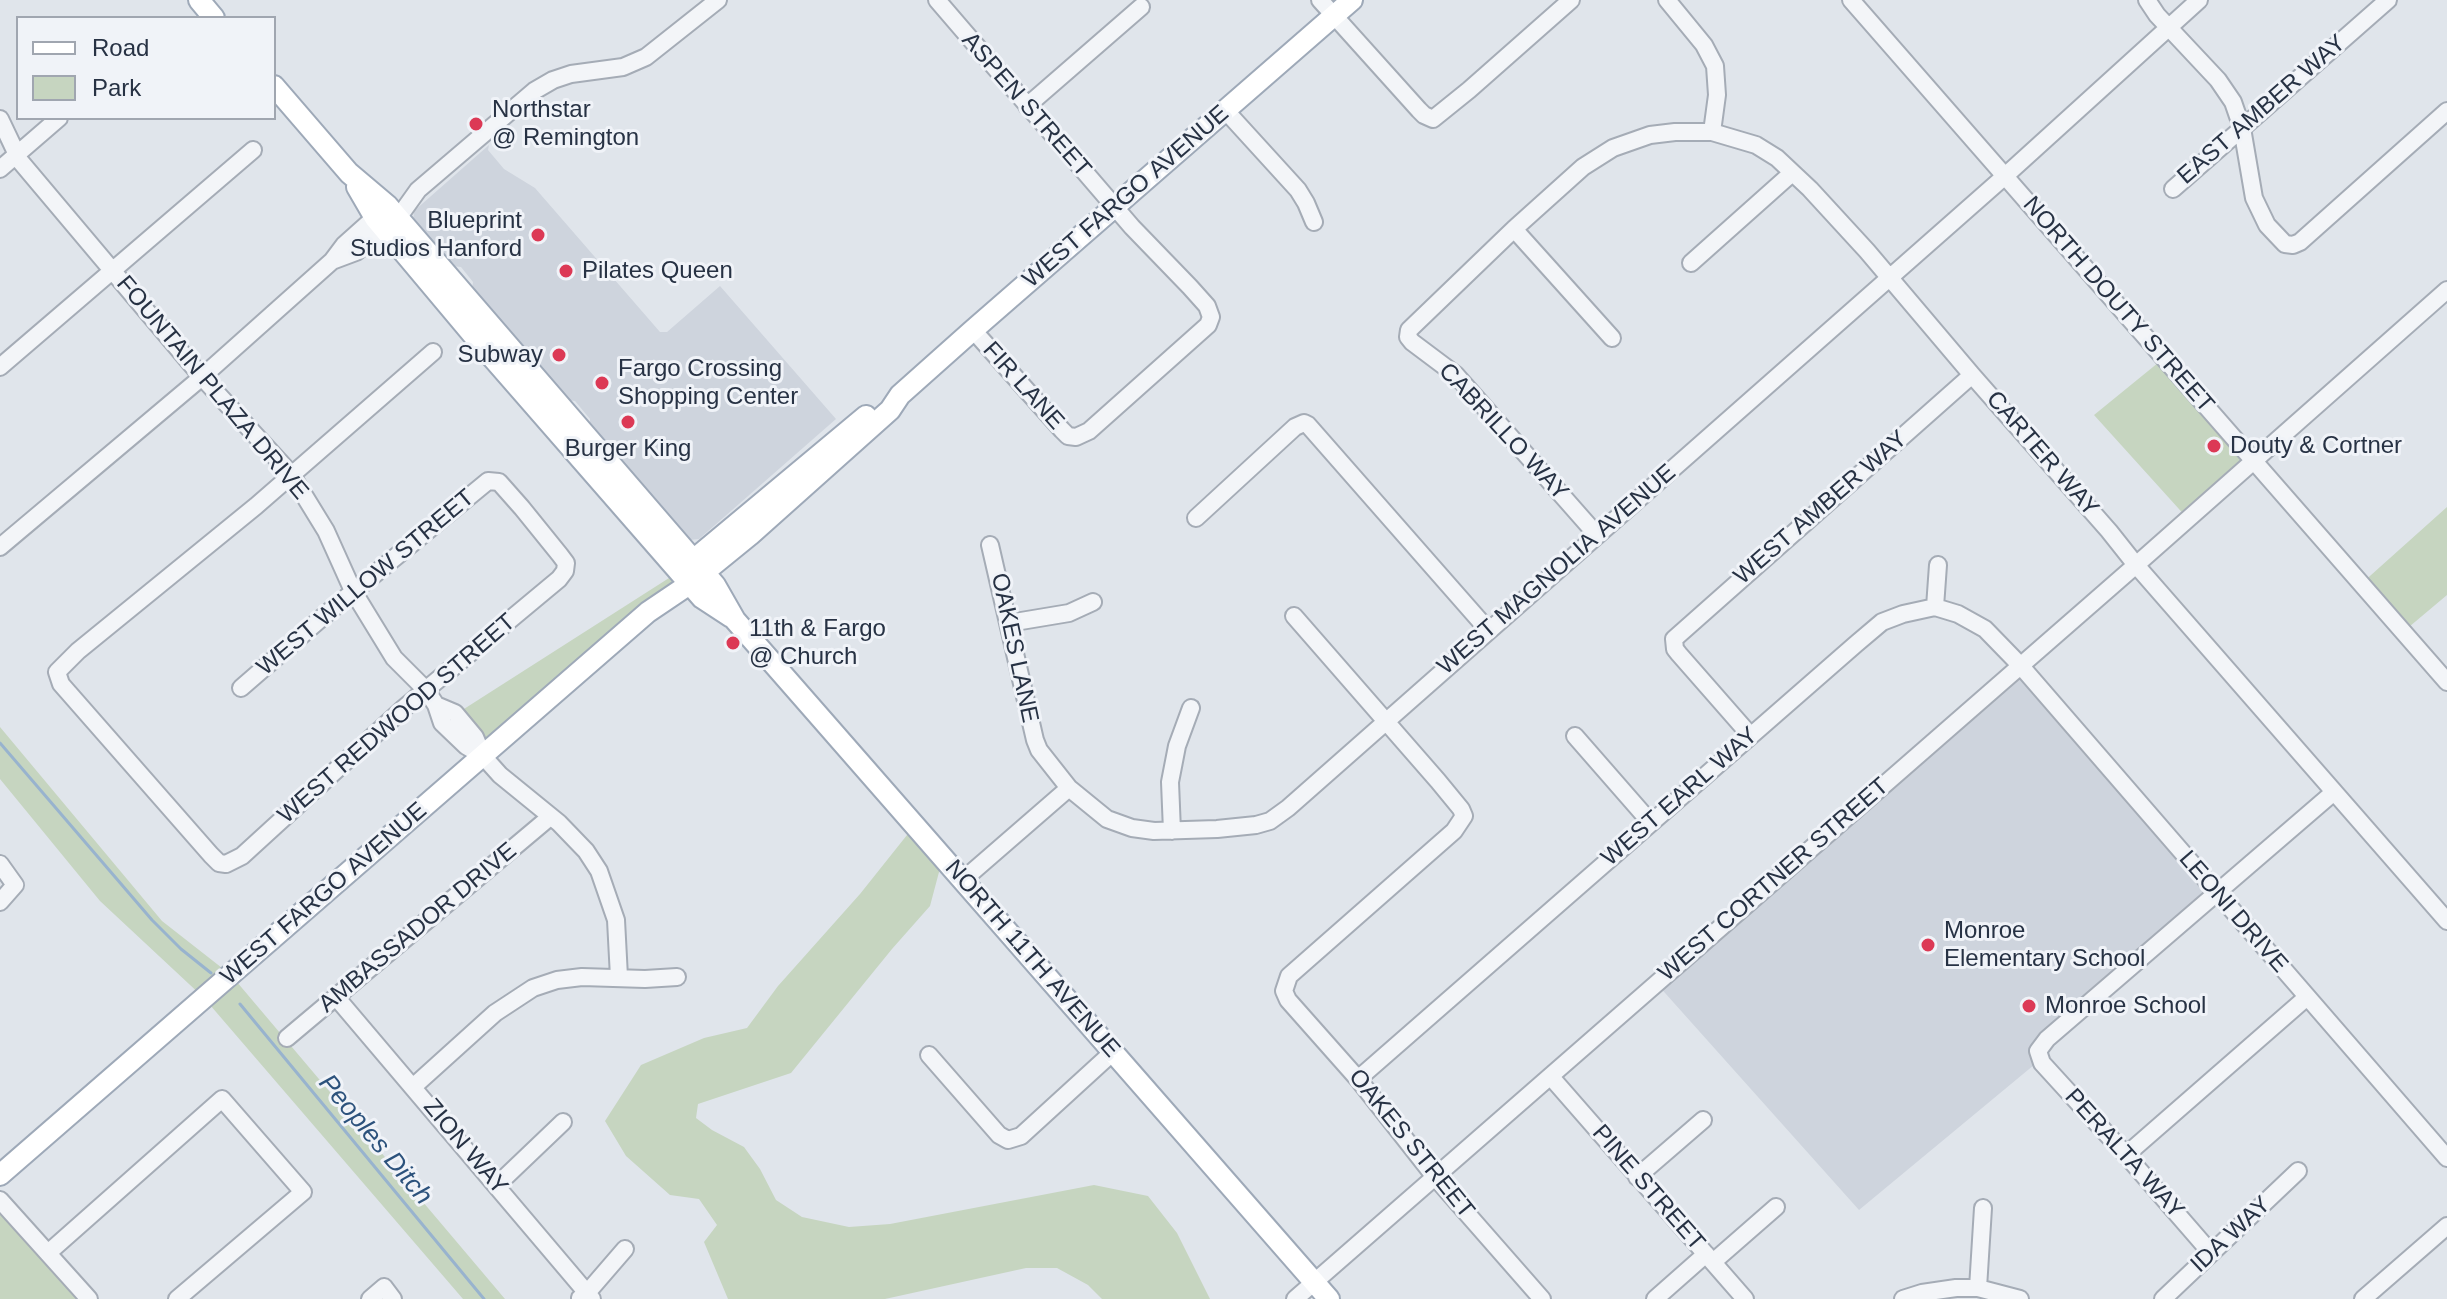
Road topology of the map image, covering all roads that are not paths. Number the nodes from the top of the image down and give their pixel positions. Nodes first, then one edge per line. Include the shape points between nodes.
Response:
1 (199, 0) edge
2 (718, 0) edge
3 (1320, 0) edge
4 (1352, 0) edge
5 (1571, 0) edge
6 (1667, 0) edge
7 (1851, 0) edge
8 (2147, 0) edge
9 (2199, 0) edge
10 (2388, 0) edge
11 (940, 1) edge
12 (1141, 7) dead end
13 (212, 16) edge
14 (1333, 16) junction
15 (2169, 27) junction
16 (276, 88) edge
17 (1027, 106) junction
18 (1226, 111) junction
19 (2447, 111) edge
20 (0, 119) edge
21 (57, 120) edge
22 (2242, 128) junction
23 (1712, 132) junction
24 (253, 150) dead end
25 (16, 155) junction
26 (0, 169) edge
27 (1792, 173) junction
28 (2005, 176) junction
29 (2173, 189) dead end
30 (1114, 207) junction
31 (386, 218) junction
32 (1314, 222) dead end
33 (1514, 229) junction
34 (1691, 263) dead end
35 (112, 270) junction
36 (1890, 277) junction
37 (2447, 290) edge
38 (973, 330) junction
39 (1408, 333) joint
40 (1612, 338) dead end
41 (484, 348) junction
42 (433, 352) dead end
43 (0, 367) edge
44 (1972, 375) junction
45 (202, 377) junction
46 (574, 420) junction
47 (1076, 437) joint
48 (2253, 461) junction
49 (292, 475) junction
50 (492, 480) joint
51 (1196, 518) dead end
52 (1596, 534) junction
53 (990, 545) dead end
54 (0, 547) edge
55 (1938, 565) dead end
56 (2136, 565) junction
57 (692, 572) junction
58 (353, 591) junction
59 (1093, 602) dead end
60 (1935, 607) junction
61 (1294, 616) dead end
62 (1009, 623) junction
63 (1488, 630) junction
64 (2020, 665) junction
65 (2447, 682) edge
66 (241, 688) dead end
67 (426, 690) junction
68 (1191, 708) dead end
69 (1385, 721) junction
70 (1750, 735) junction
71 (1575, 736) dead end
72 (483, 756) junction
73 (1069, 788) junction
74 (2334, 792) junction
75 (550, 817) junction
76 (1651, 823) junction
77 (1172, 831) junction
78 (0, 864) edge
79 (963, 880) junction
80 (2216, 894) junction
81 (0, 902) edge
82 (2447, 921) edge
83 (619, 977) junction
84 (677, 977) dead end
85 (336, 997) junction
86 (2307, 997) junction
87 (287, 1038) dead end
88 (1113, 1052) junction
89 (929, 1055) dead end
90 (1551, 1077) junction
91 (1358, 1079) junction
92 (413, 1087) junction
93 (1703, 1120) dead end
94 (563, 1122) dead end
95 (2126, 1155) junction
96 (2447, 1158) edge
97 (2298, 1171) dead end
98 (0, 1175) edge
99 (1435, 1177) junction
100 (1637, 1177) junction
101 (497, 1185) junction
102 (0, 1200) edge
103 (1776, 1207) dead end
104 (1983, 1208) dead end
105 (2447, 1226) edge
106 (625, 1249) dead end
107 (48, 1253) junction
108 (2211, 1253) junction
109 (1709, 1258) junction
110 (1314, 1282) junction
111 (1978, 1288) junction
112 (388, 1293) edge
113 (586, 1297) edge
114 (89, 1299) edge
115 (177, 1299) edge
116 (370, 1299) edge
117 (1295, 1299) edge
118 (1329, 1299) edge
119 (1542, 1299) edge
120 (1655, 1299) edge
121 (1745, 1299) edge
122 (1903, 1299) edge
123 (2020, 1299) edge
124 (2163, 1299) edge
125 (2363, 1299) edge

1 - 13 main road
2 - 31 street via 646,57 623,67 571,74 534,91
3 - 14 street
4 - 14 main road, WEST FARGO AVENUE
5 - 14 street via 1430,119
6 - 23 street via 1715,66
7 - 28 street, NORTH DOUTY STREET
8 - 15 street
9 - 15 street, WEST MAGNOLIA AVENUE
10 - 22 street, EAST AMBER WAY
11 - 17 street, ASPEN STREET
12 - 17 street
14 - 18 main road, WEST FARGO AVENUE
15 - 22 street via 2226,90
15 - 28 street, WEST MAGNOLIA AVENUE
16 - 31 main road, NORTH 11TH AVENUE
17 - 30 street, ASPEN STREET
18 - 30 main road, WEST FARGO AVENUE
18 - 32 street via 1289,180
19 - 22 street via 2300,242 2288,245 2267,225 2254,198
20 - 25 street, FOUNTAIN PLAZA DRIVE
21 - 25 street
22 - 29 street, EAST AMBER WAY
23 - 27 street, CARTER WAY via 1770,152
23 - 33 street, CARTER WAY via 1650,135 1613,148 1583,167
24 - 35 street
25 - 26 street
25 - 35 street, FOUNTAIN PLAZA DRIVE
27 - 34 street
27 - 36 street, CARTER WAY
28 - 36 street, WEST MAGNOLIA AVENUE
28 - 48 street, NORTH DOUTY STREET
30 - 38 main road, WEST FARGO AVENUE
30 - 47 street, ASPEN STREET via 1207,306 1211,317 1089,431
31 - 41 main road, NORTH 11TH AVENUE
31 - 45 street via 356,252 332,261
31 - 46 main road, NORTH 11TH AVENUE
33 - 39 street, CARTER WAY
33 - 40 street
35 - 43 street
35 - 45 street, FOUNTAIN PLAZA DRIVE
36 - 44 street, CARTER WAY
36 - 52 street, WEST MAGNOLIA AVENUE
37 - 48 street, WEST CORTNER STREET
38 - 47 street, FIR LANE via 1062,430
38 - 57 main road, WEST FARGO AVENUE via 900,395 833,443
39 - 52 street, CABRILLO WAY via 1412,342 1456,375
41 - 46 main road, NORTH 11TH AVENUE via 496,352 550,413
41 - 57 main road, NORTH 11TH AVENUE
42 - 49 street
44 - 56 street, CARTER WAY
44 - 70 street, WEST AMBER WAY via 1673,642
45 - 49 street, FOUNTAIN PLAZA DRIVE
45 - 54 street
46 - 57 main road, NORTH 11TH AVENUE
48 - 56 street, WEST CORTNER STREET
48 - 65 street, NORTH DOUTY STREET
49 - 58 street, FOUNTAIN PLAZA DRIVE via 326,531
49 - 67 street, WEST REDWOOD STREET via 78,651 57,672 61,684 223,865 242,856
50 - 58 street, WEST WILLOW STREET
50 - 67 street, WEST REDWOOD STREET via 522,508 567,567
51 - 63 street via 1304,423
52 - 63 street, WEST MAGNOLIA AVENUE
53 - 62 street, OAKES LANE
55 - 60 street
56 - 64 street, WEST CORTNER STREET
56 - 74 street, CARTER WAY
57 - 72 main road, WEST FARGO AVENUE
57 - 79 main road, NORTH 11TH AVENUE via 702,598 735,620
58 - 66 street, WEST WILLOW STREET
58 - 67 street, FOUNTAIN PLAZA DRIVE via 394,658
59 - 62 street via 1069,613
60 - 64 street via 1985,629
60 - 70 street, WEST EARL WAY via 1882,622
61 - 69 street
62 - 73 street, OAKES LANE via 1035,740
63 - 69 street, WEST MAGNOLIA AVENUE
64 - 80 street, LEONI DRIVE
64 - 90 street, WEST CORTNER STREET
67 - 72 street, FOUNTAIN PLAZA DRIVE via 436,705 455,713
68 - 77 street via 1172,773
69 - 77 street, WEST MAGNOLIA AVENUE via 1270,821
69 - 91 street, OAKES STREET via 1464,816 1454,831 1299,966 1283,988
70 - 76 street, WEST EARL WAY
71 - 76 street
72 - 75 street, FOUNTAIN PLAZA DRIVE
72 - 98 main road, WEST FARGO AVENUE
73 - 77 street, WEST MAGNOLIA AVENUE via 1119,824
73 - 79 street
74 - 80 street
74 - 82 street, CARTER WAY
75 - 83 street, FOUNTAIN PLAZA DRIVE via 599,871 616,920
75 - 85 street, AMBASSADOR DRIVE
76 - 91 street, WEST EARL WAY
78 - 81 street via 15,885
79 - 88 main road, NORTH 11TH AVENUE
80 - 86 street, LEONI DRIVE
80 - 95 street, PERALTA WAY via 2041,1045 2042,1063
83 - 84 street
83 - 92 street via 557,980 524,992
85 - 87 street, AMBASSADOR DRIVE
85 - 92 street, ZION WAY
86 - 95 street
86 - 96 street, LEONI DRIVE
88 - 89 street via 1021,1136 1008,1140
88 - 110 main road, NORTH 11TH AVENUE
90 - 99 street, WEST CORTNER STREET
90 - 100 street, PINE STREET
91 - 99 street, OAKES STREET
92 - 101 street, ZION WAY
93 - 100 street
94 - 101 street
95 - 108 street, PERALTA WAY
97 - 108 street, IDA WAY
99 - 110 street, WEST CORTNER STREET
99 - 119 street, OAKES STREET
100 - 109 street, PINE STREET
101 - 113 street, ZION WAY
102 - 107 street
103 - 109 street
104 - 111 street
105 - 125 street
106 - 113 street
107 - 114 street
107 - 115 street via 222,1099 303,1192
108 - 124 street, IDA WAY
109 - 120 street
109 - 121 street, PINE STREET
110 - 117 street, WEST CORTNER STREET
110 - 118 main road, NORTH 11TH AVENUE
111 - 122 street
111 - 123 street
112 - 116 street

